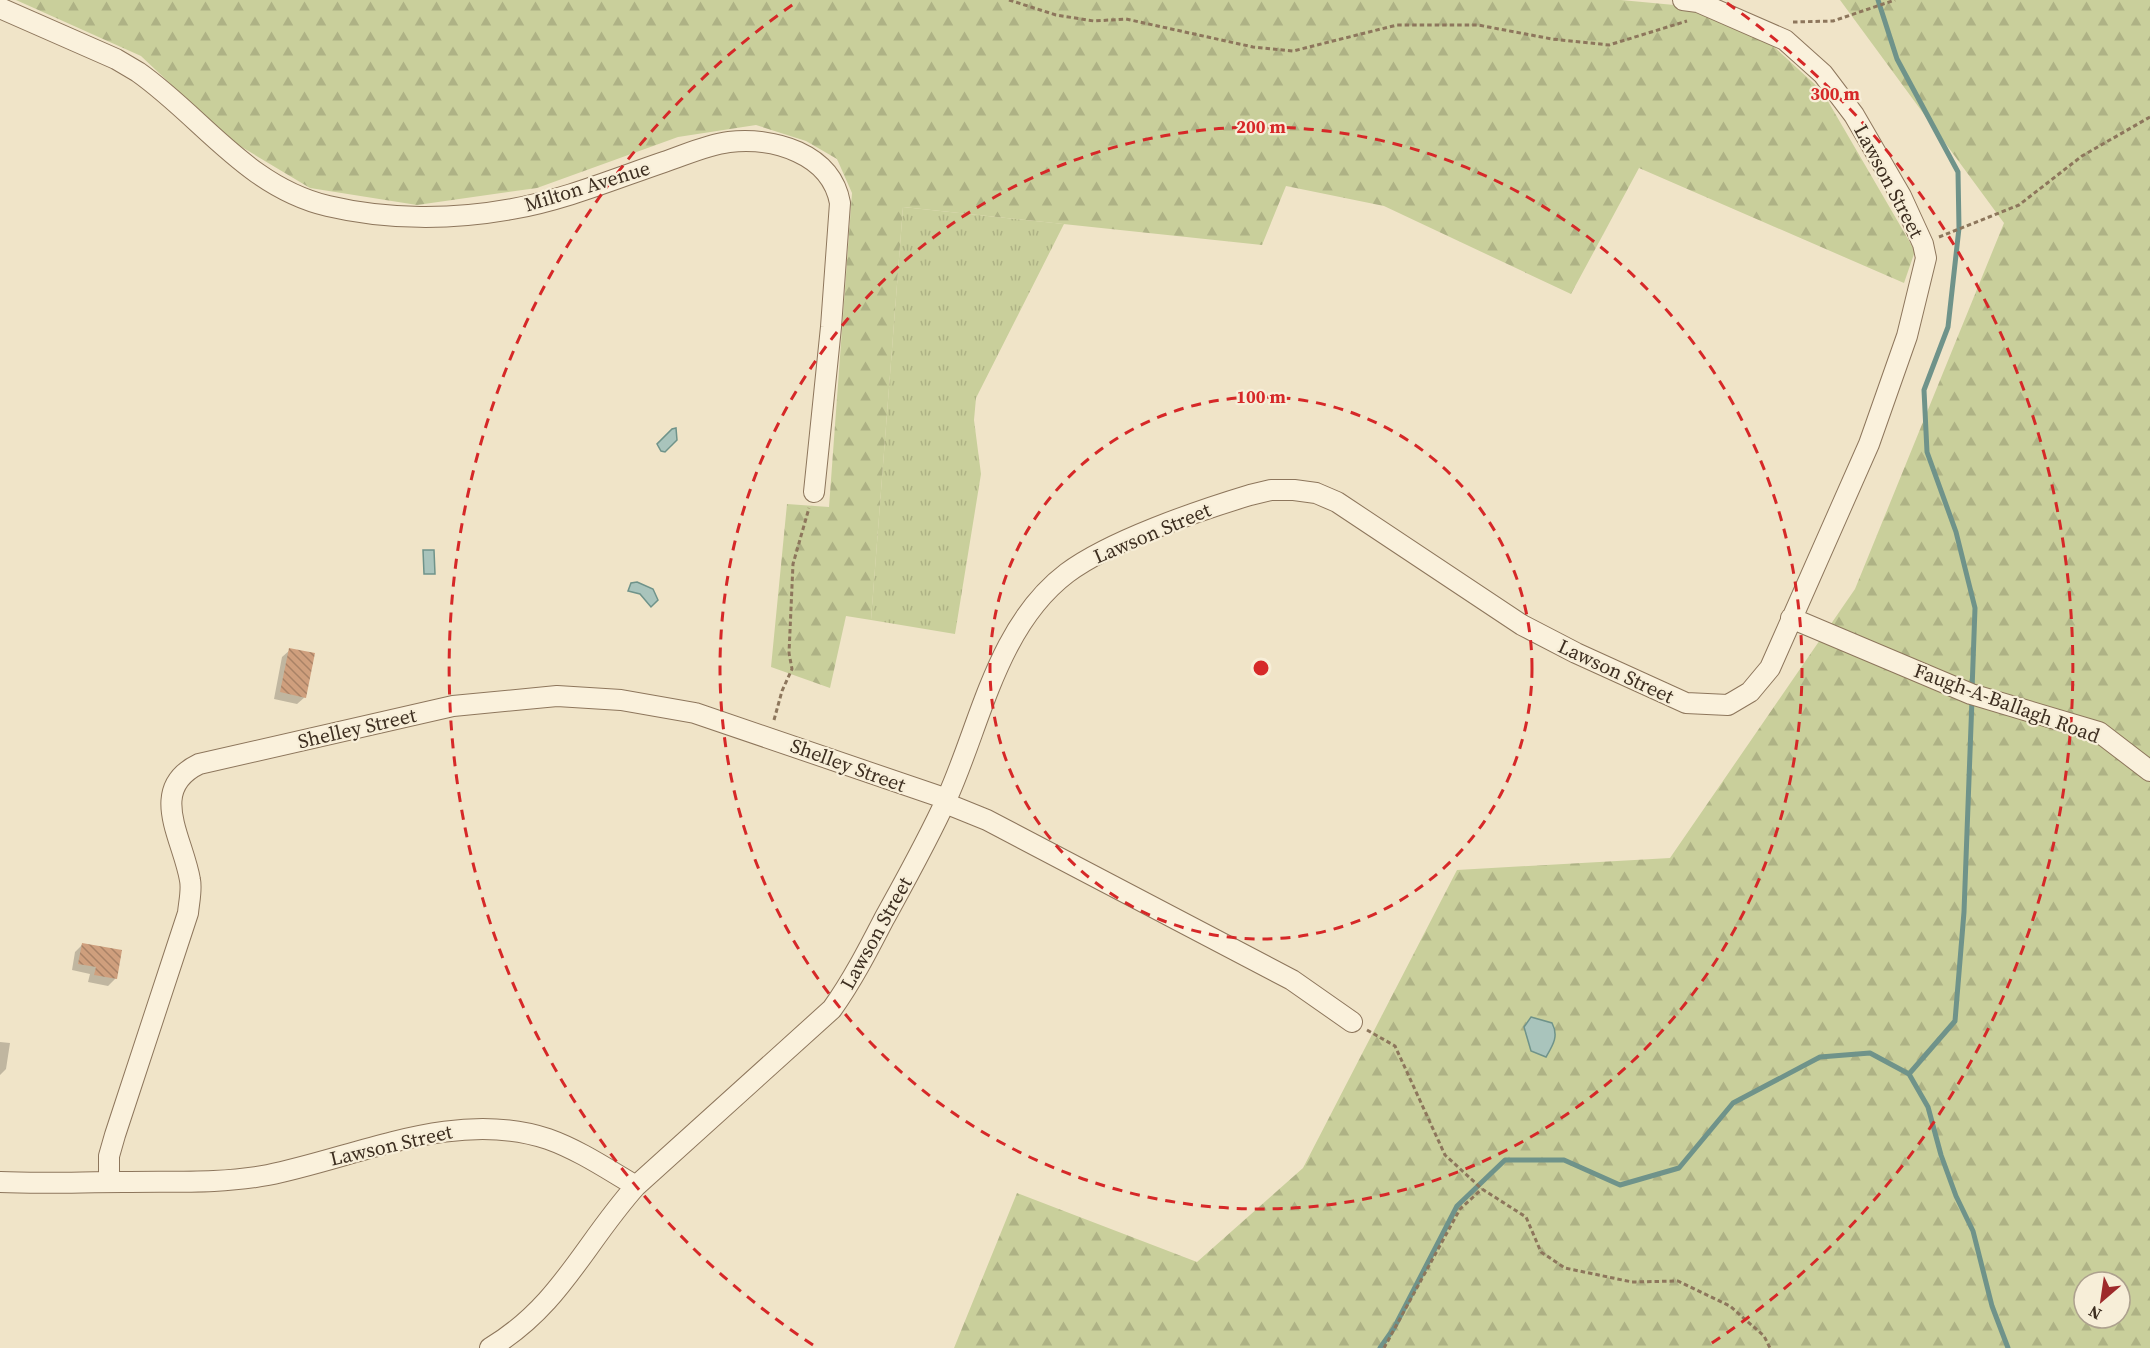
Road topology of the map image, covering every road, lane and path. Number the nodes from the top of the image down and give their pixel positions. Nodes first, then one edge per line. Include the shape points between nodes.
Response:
1 (1009, 0) edge
2 (1683, 0) edge
3 (1895, 0) edge
4 (0, 8) edge
5 (1689, 20) dead end
6 (1786, 22) dead end
7 (2150, 117) edge
8 (1923, 244) junction
9 (814, 492) joint
10 (1791, 618) junction
11 (770, 736) junction
12 (2150, 771) edge
13 (946, 801) junction
14 (1353, 1022) joint
15 (0, 1182) edge
16 (110, 1182) junction
17 (636, 1186) junction
18 (1482, 1189) junction
19 (490, 1348) edge
20 (1384, 1348) edge
21 (1770, 1348) edge

1 - 5 path via 1056,15 1094,21 1126,19 1253,47 1293,51 1397,25 1478,26 1609,45
2 - 8 street, Lawson Street via 1698,2 1785,40 1823,74 1878,155
3 - 6 path via 1833,21
4 - 9 street, Milton Avenue via 123,63 154,83 239,162 261,177 305,199 336,207 422,216 512,209 562,197 726,143 760,141 807,157 829,174 840,203
7 - 8 path via 2082,156 2019,205
8 - 10 street, Lawson Street via 1924,265 1907,336 1873,433
9 - 11 path via 793,564 789,653 792,669
10 - 12 street, Faugh-A-Ballagh Road via 1971,694 2099,732
10 - 13 street, Lawson Street via 1770,668 1750,692 1728,705 1686,703 1514,620 1337,502 1316,493 1271,490 1228,502 1107,550 1066,574 1048,591 1032,609 1007,651
11 - 13 street, Shelley Street
11 - 16 street, Shelley Street via 668,706 557,696 453,706 199,764 184,771 175,782 171,808 190,882 188,913 109,1156
13 - 14 street, Shelley Street via 1292,980
13 - 17 street, Lawson Street via 832,1009
14 - 18 path via 1395,1046 1445,1155
15 - 16 street, Lawson Street
16 - 17 street, Lawson Street via 267,1175 429,1135 491,1129 518,1132 574,1150
17 - 19 street via 560,1288 515,1332
18 - 20 path via 1460,1209
18 - 21 path via 1526,1216 1541,1252 1565,1268 1632,1282 1678,1281 1730,1306 1764,1336

